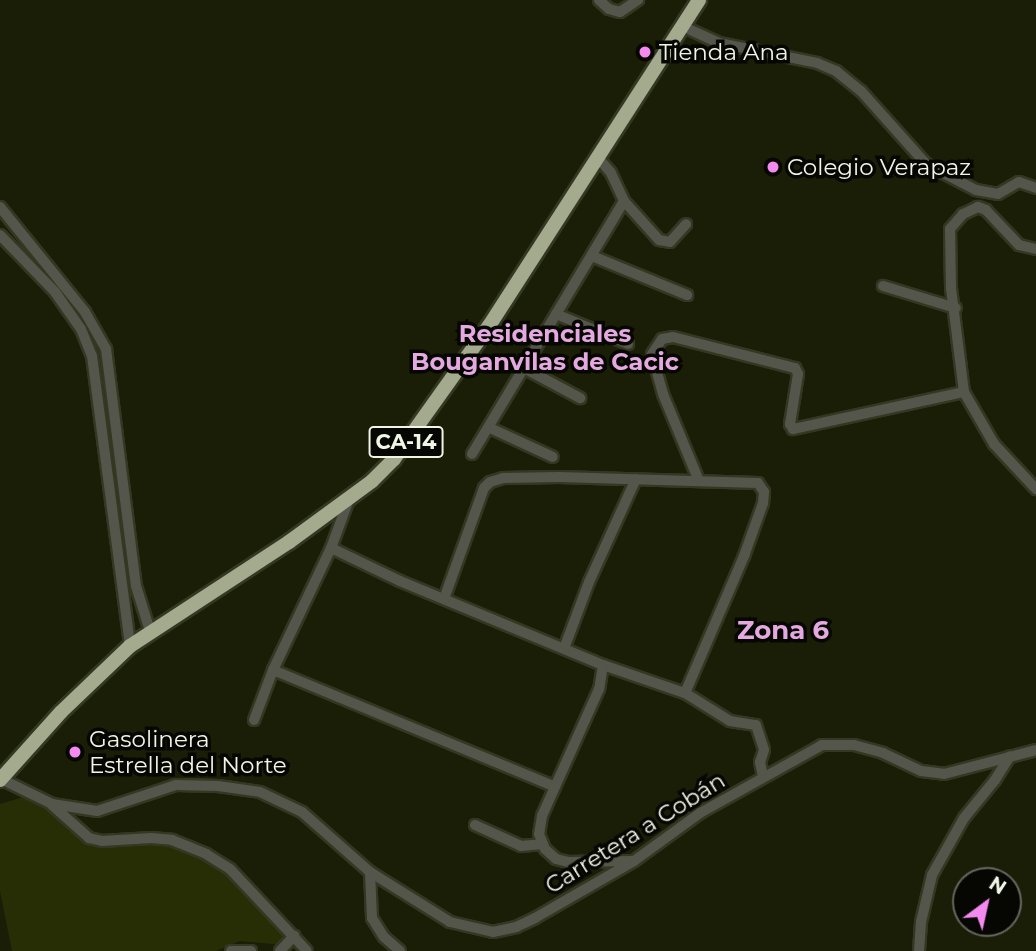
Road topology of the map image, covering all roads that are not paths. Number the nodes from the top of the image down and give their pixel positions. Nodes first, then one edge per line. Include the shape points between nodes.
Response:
1 (599, 0) edge
2 (638, 0) edge
3 (699, 0) edge
4 (682, 26) junction
5 (599, 159) junction
6 (1036, 188) edge
7 (624, 201) junction
8 (0, 207) edge
9 (686, 224) dead end
10 (0, 235) edge
11 (1036, 249) edge
12 (592, 256) junction
13 (883, 286) dead end
14 (687, 295) dead end
15 (956, 308) junction
16 (556, 314) junction
17 (628, 344) dead end
18 (524, 368) junction
19 (964, 392) junction
20 (580, 398) dead end
21 (490, 428) junction
22 (472, 454) dead end
23 (553, 457) dead end
24 (636, 479) junction
25 (699, 481) junction
26 (1036, 489) edge
27 (349, 499) junction
28 (331, 548) junction
29 (444, 599) junction
30 (150, 631) junction
31 (130, 646) junction
32 (565, 646) junction
33 (603, 665) junction
34 (273, 670) junction
35 (685, 693) junction
36 (254, 720) dead end
37 (1036, 750) edge
38 (1010, 755) junction
39 (763, 776) junction
40 (0, 780) edge
41 (555, 787) junction
42 (52, 804) junction
43 (475, 825) dead end
44 (542, 844) junction
45 (635, 861) junction
46 (370, 872) junction
47 (294, 936) junction
48 (231, 951) edge
49 (251, 951) edge
50 (280, 951) edge
51 (307, 951) edge
52 (400, 951) edge
53 (919, 951) edge

1 - 2 street via 620,12
3 - 4 highway, CA-14
4 - 5 highway, CA-14
4 - 6 street via 719,43 836,71 861,91 926,164 976,190 998,194 1019,182
5 - 7 street
5 - 27 highway, CA-14 via 417,429 379,474
7 - 9 street via 666,243
7 - 12 street
8 - 30 street via 85,312 106,349 136,586
10 - 31 street via 55,292 81,329 92,356
11 - 15 street via 1013,241 986,210 978,207 962,214 948,239
12 - 14 street
12 - 16 street
13 - 15 street
15 - 19 street
16 - 17 street
16 - 18 street
18 - 20 street
18 - 21 street
19 - 25 street via 793,429 795,368 673,337 662,339 652,354 663,394
19 - 26 street via 994,444
21 - 22 street
21 - 23 street
24 - 25 street
24 - 29 street via 503,478 490,482
24 - 32 street
25 - 35 street via 758,483 764,492 744,556
27 - 28 street
27 - 30 highway, CA-14
28 - 29 street
28 - 34 street
29 - 32 street
30 - 31 highway, CA-14
31 - 40 highway, CA-14 via 61,712
32 - 33 street
33 - 35 street
33 - 41 street via 594,702
34 - 36 street
34 - 41 street
35 - 39 street via 730,721 756,725 764,750 760,762
37 - 38 street, Carretera a Cobán
38 - 39 street, Carretera a Cobán via 944,774 921,771 883,753 840,743 822,745
38 - 53 street via 964,818 932,875
39 - 45 street, Carretera a Cobán via 699,813
40 - 42 street, Carretera a Cobán
41 - 44 street via 542,816
42 - 46 street, Carretera a Cobán via 97,811 176,785 260,792 302,812
42 - 47 street via 89,838 172,840 206,854 230,869
43 - 44 street via 521,846
44 - 45 street via 556,859 568,862
45 - 46 street, Carretera a Cobán via 535,918 493,932 450,922
46 - 52 street via 372,918
47 - 50 street
47 - 51 street
48 - 49 street

